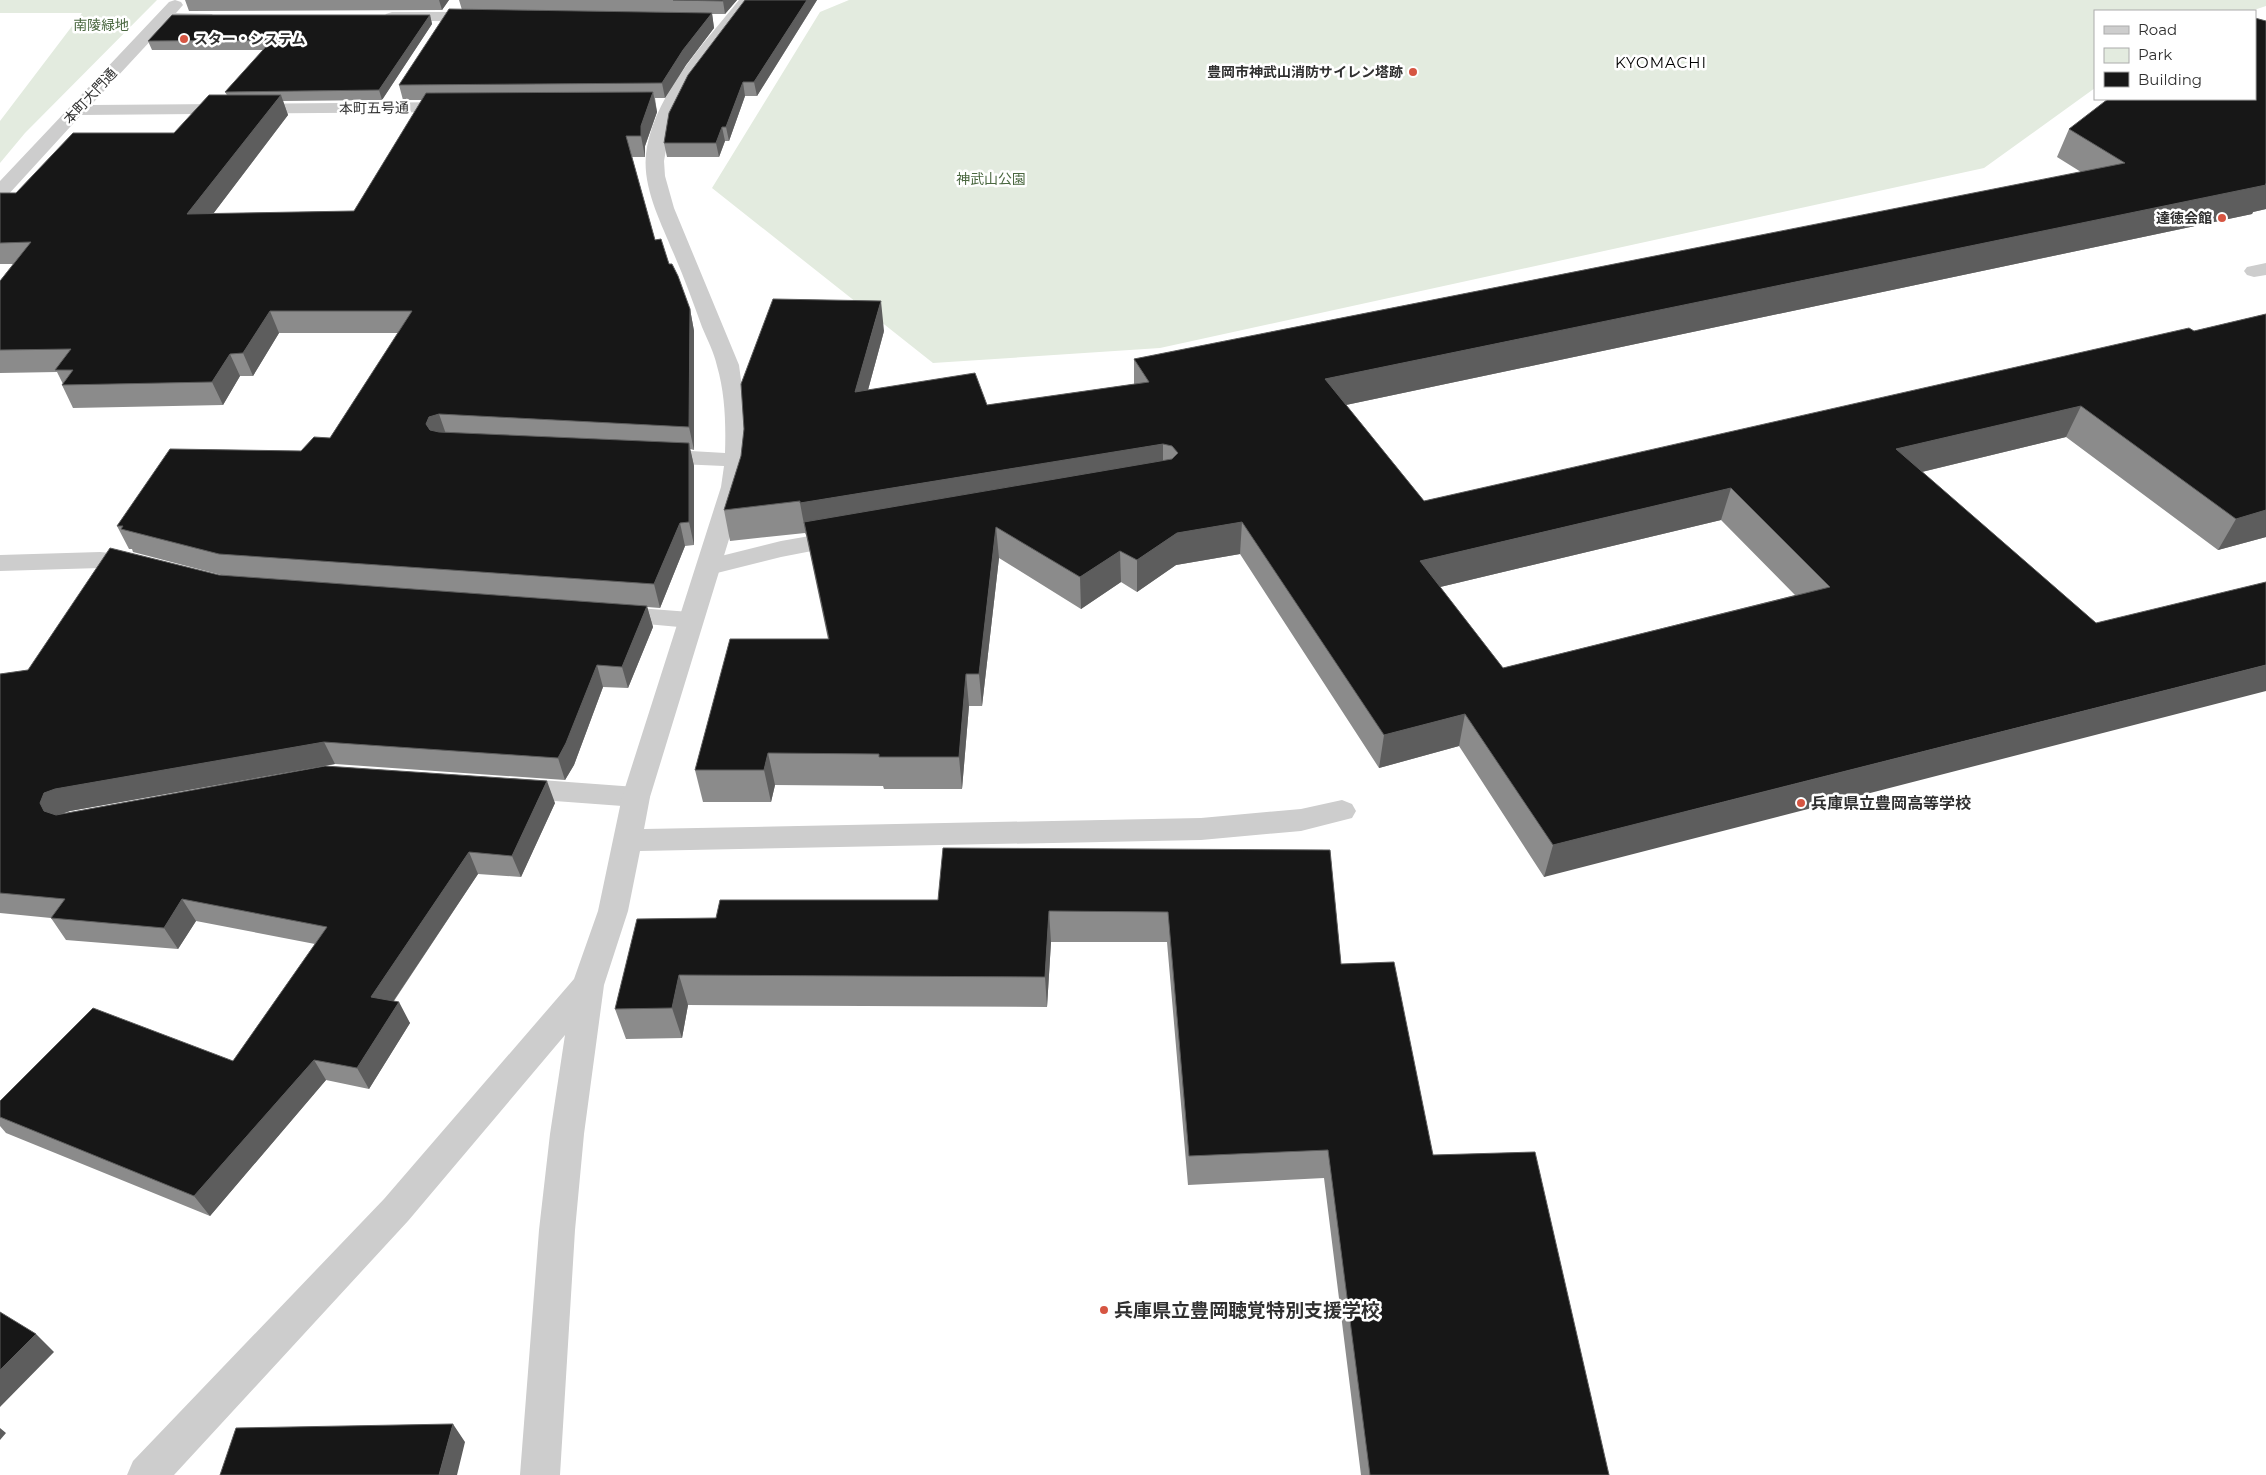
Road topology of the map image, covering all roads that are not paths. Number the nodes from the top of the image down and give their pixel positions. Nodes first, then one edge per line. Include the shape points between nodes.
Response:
1 (179, 0) edge
2 (459, 0) edge
3 (747, 0) edge
4 (222, 17) edge
5 (378, 17) edge
6 (448, 17) junction
7 (492, 17) edge
8 (163, 18) junction
9 (437, 33) edge
10 (399, 91) dead end
11 (388, 107) junction
12 (476, 107) edge
13 (76, 110) junction
14 (0, 192) edge
15 (631, 455) edge
16 (737, 460) junction
17 (869, 534) edge
18 (0, 563) edge
19 (157, 567) edge
20 (709, 567) junction
21 (591, 613) edge
22 (690, 620) junction
23 (490, 787) edge
24 (636, 797) junction
25 (1342, 811) dead end
26 (629, 840) junction
27 (588, 985) junction
28 (147, 1475) edge
29 (540, 1475) edge

1 - 8 street, 本町大門通
2 - 6 street
3 - 16 street via 721,21 682,87 662,105 661,128 655,149 656,177 665,208 728,365 734,392
4 - 8 street
5 - 6 street
6 - 7 street
6 - 9 street
8 - 13 street, 本町大門通
10 - 11 street
11 - 12 street, 本町五号通
11 - 13 street, 本町五号通
13 - 14 street, 本町大門通
15 - 16 street
16 - 20 street via 733,488
17 - 20 street via 781,549
18 - 19 street via 100,560
20 - 22 street
21 - 22 street
22 - 24 street
23 - 24 street
24 - 26 street
25 - 26 street via 1282,822 1201,829
26 - 27 street via 614,911
27 - 28 street via 396,1210
27 - 29 street via 557,1230

